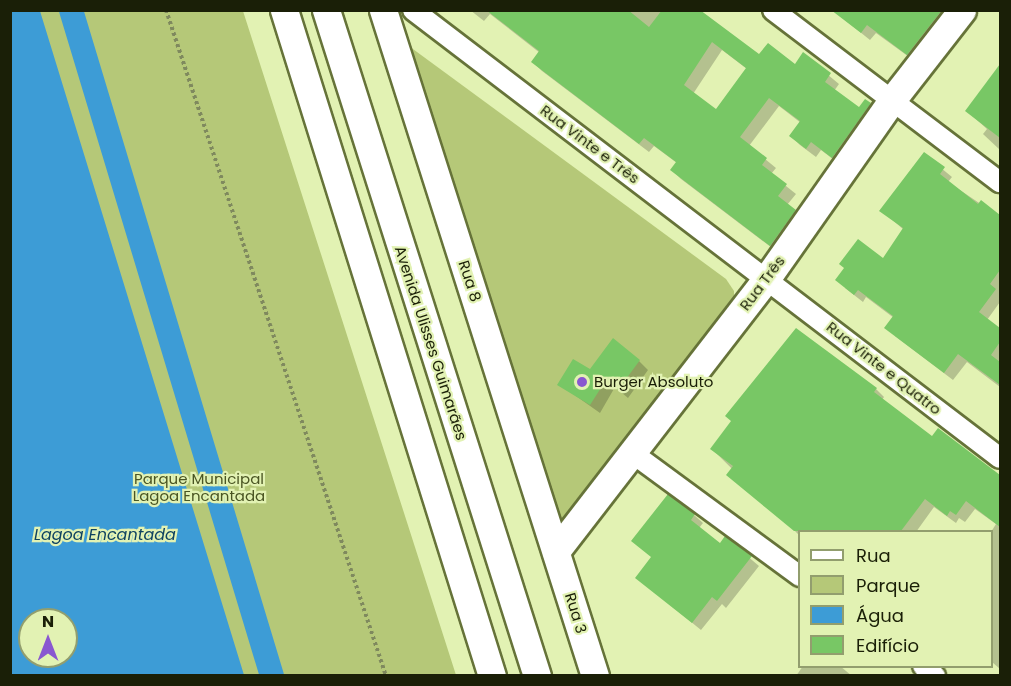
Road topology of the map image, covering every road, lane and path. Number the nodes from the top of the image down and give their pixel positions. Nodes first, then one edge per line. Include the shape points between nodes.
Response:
1 (166, 10) edge
2 (284, 10) edge
3 (326, 10) edge
4 (383, 10) edge
5 (413, 10) edge
6 (773, 10) edge
7 (962, 10) edge
8 (892, 100) junction
9 (1000, 182) edge
10 (767, 278) junction
11 (631, 452) junction
12 (1000, 458) edge
13 (556, 551) junction
14 (798, 575) edge
15 (386, 675) edge
16 (492, 675) edge
17 (537, 675) edge
18 (595, 675) edge

1 - 15 path
2 - 16 main road
3 - 17 main road, Avenida Ulisses Guimarães
4 - 13 main road, Rua 8
5 - 10 street, Rua Vinte e Três
6 - 8 street
7 - 8 main road, Rua Três
8 - 9 street
8 - 10 main road, Rua Três
10 - 11 main road, Rua Três
10 - 12 street, Rua Vinte e Quatro
11 - 13 main road, Rua Três
11 - 14 street
13 - 18 main road, Rua 3

